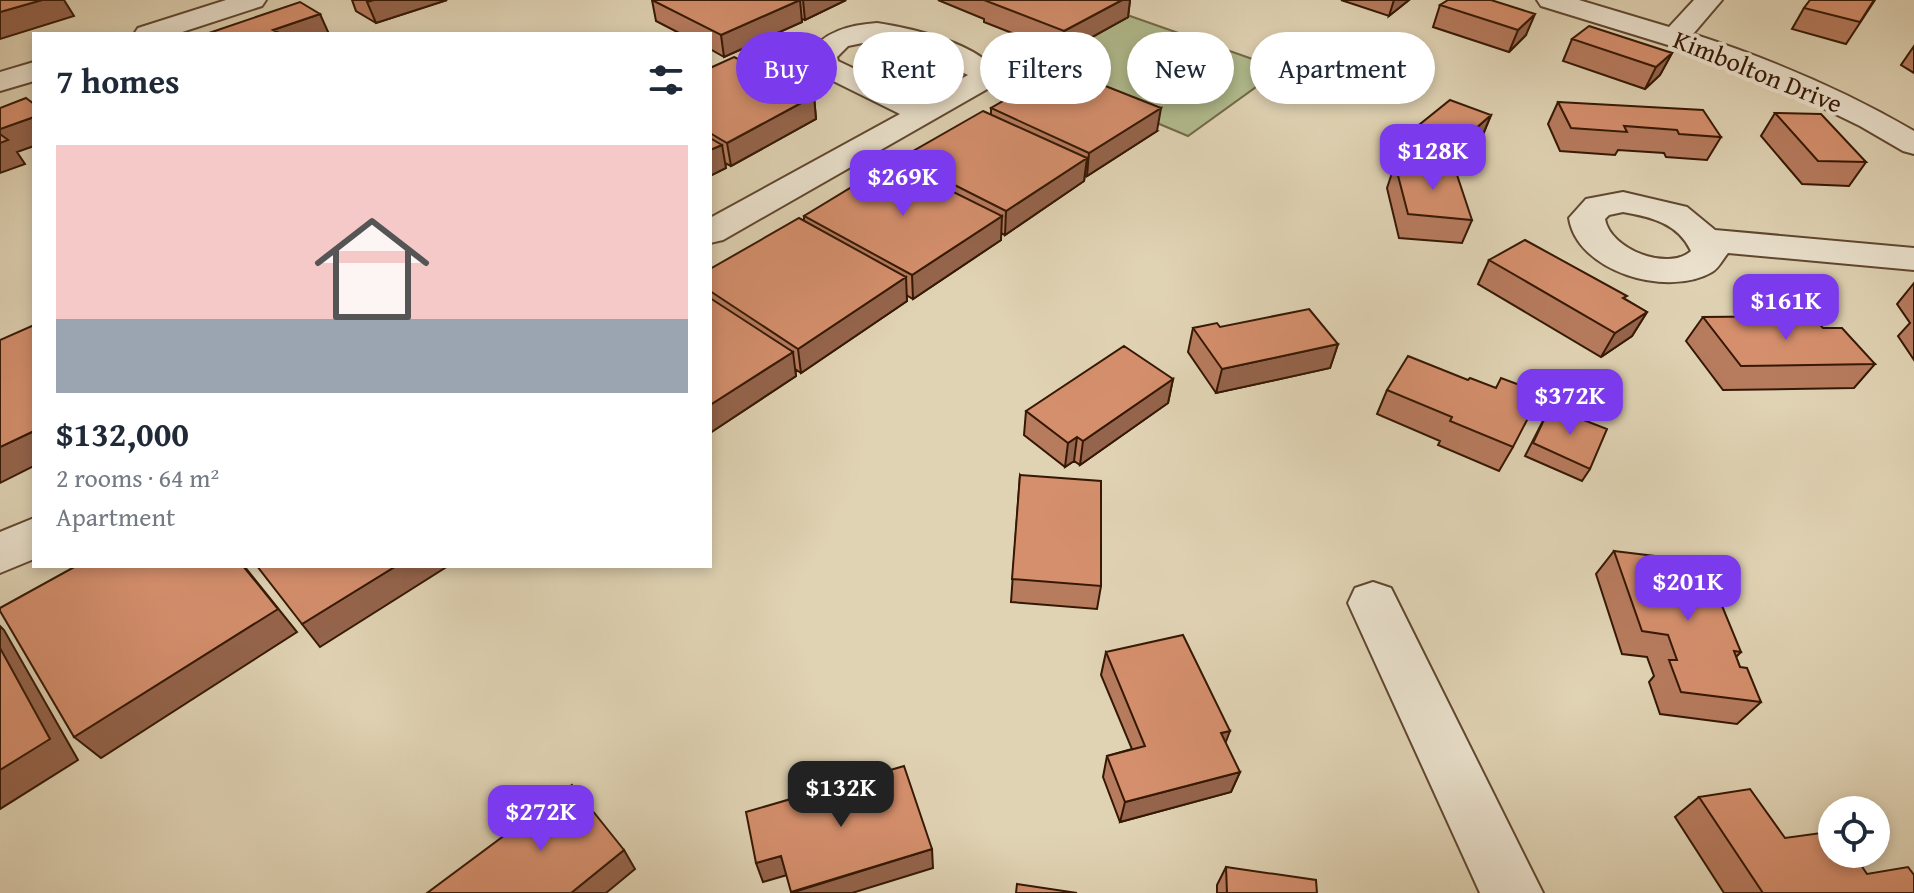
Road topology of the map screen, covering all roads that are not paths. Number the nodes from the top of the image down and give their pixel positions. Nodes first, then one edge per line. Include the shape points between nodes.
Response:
1 (253, 0) edge
2 (1550, 0) edge
3 (1709, 0) edge
4 (154, 32) edge
5 (1675, 37) junction
6 (32, 72) edge
7 (0, 82) edge
8 (923, 113) junction
9 (1914, 144) edge
10 (712, 231) edge
11 (1706, 240) dead end
12 (1914, 259) edge
13 (32, 538) edge
14 (0, 554) edge
15 (1373, 603) dead end
16 (1512, 893) edge

1 - 4 street
2 - 5 street, Kimbolton Drive
3 - 5 street
5 - 9 street, Kimbolton Drive via 1830,97
6 - 7 street
8 - 8 street via 978,82 983,75 979,67 919,40 878,30 850,37 822,55 825,66
8 - 10 street
11 - 12 street
13 - 14 street
15 - 16 street

